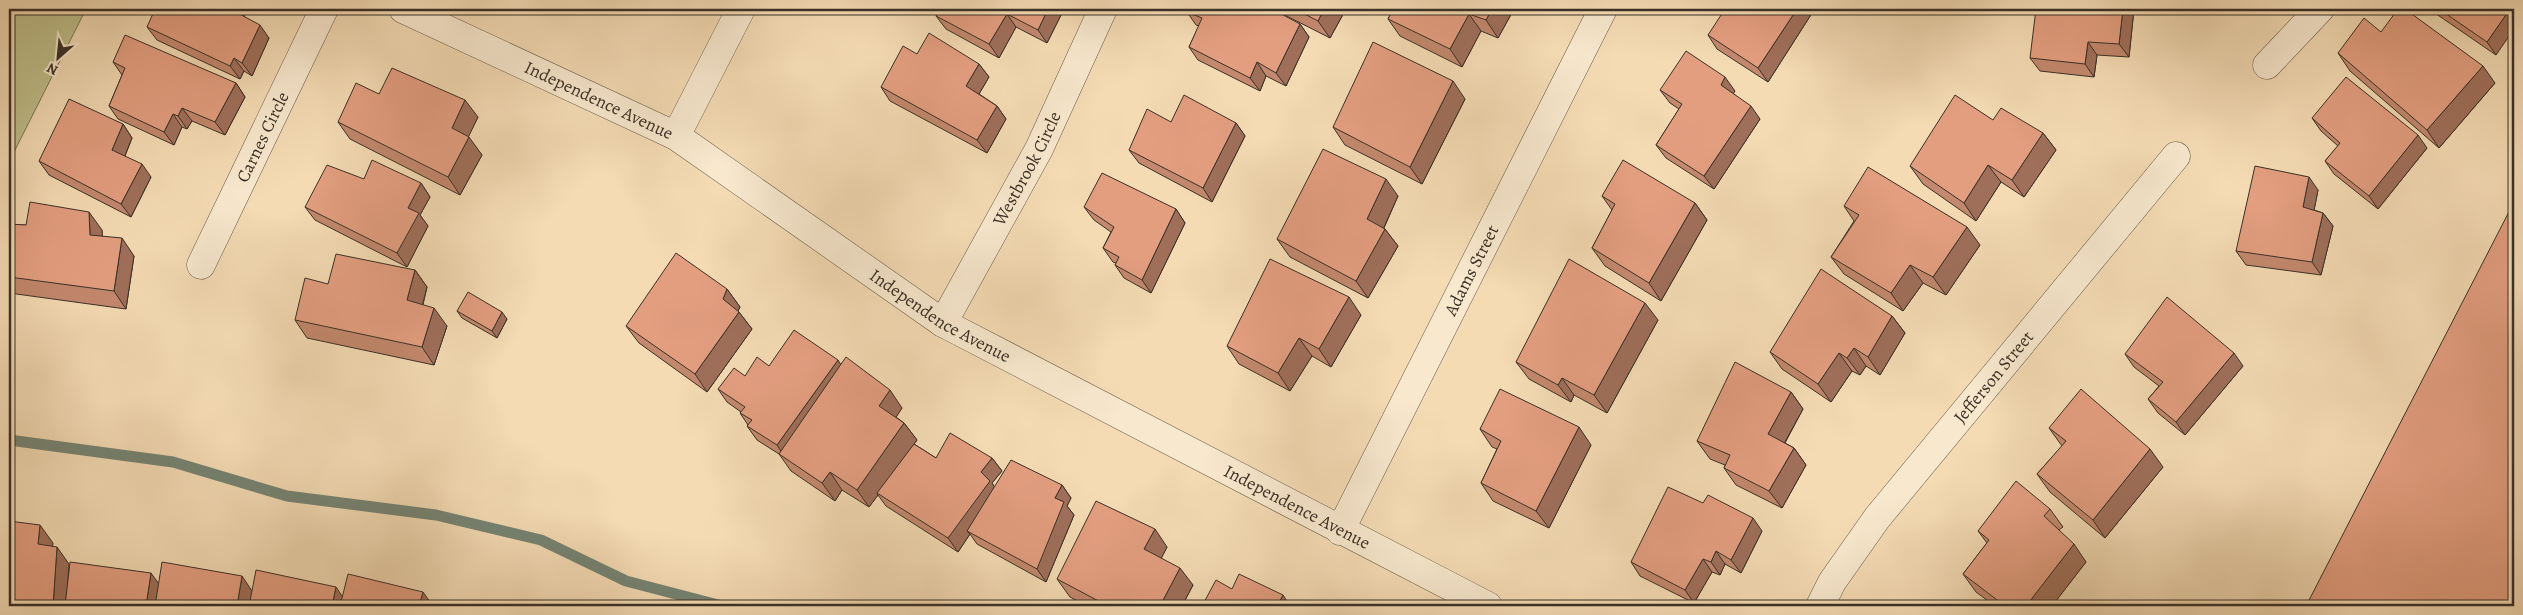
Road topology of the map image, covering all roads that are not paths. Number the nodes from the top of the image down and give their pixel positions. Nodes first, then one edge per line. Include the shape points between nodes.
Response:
1 (324, 9) edge
2 (403, 9) edge
3 (741, 9) edge
4 (1103, 9) edge
5 (1603, 9) edge
6 (2320, 9) edge
7 (2267, 65) dead end
8 (676, 136) junction
9 (2176, 156) dead end
10 (201, 266) dead end
11 (943, 323) junction
12 (1340, 531) junction
13 (1488, 606) edge
14 (1820, 606) edge

1 - 10 street, Carnes Circle
2 - 8 street, Independence Avenue
3 - 8 street
4 - 11 street, Westbrook Circle via 1039,150
5 - 12 street, Adams Street
6 - 7 street
8 - 11 street, Independence Avenue
9 - 14 street, Jefferson Street via 1877,518 1832,582
11 - 12 street, Independence Avenue
12 - 13 street, Independence Avenue

